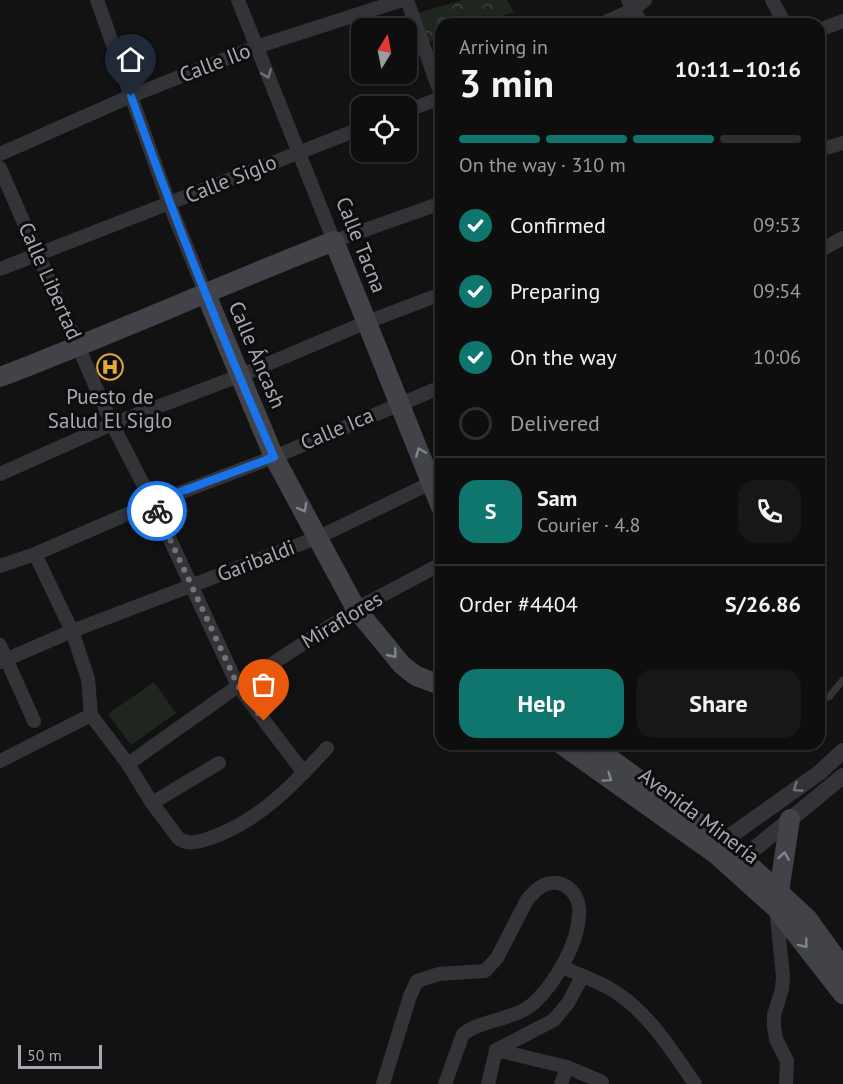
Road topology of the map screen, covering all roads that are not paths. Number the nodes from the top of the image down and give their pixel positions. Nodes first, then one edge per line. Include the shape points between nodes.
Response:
1 (97, 0) edge
2 (238, 0) edge
3 (402, 0) edge
4 (407, 0) edge
5 (645, 0) edge
6 (772, 0) edge
7 (631, 4) edge
8 (611, 18) edge
9 (639, 18) edge
10 (782, 18) edge
11 (843, 21) edge
12 (825, 28) edge
13 (256, 47) junction
14 (435, 80) edge
15 (131, 96) junction
16 (435, 99) edge
17 (417, 107) edge
18 (351, 132) edge
19 (843, 143) edge
20 (825, 148) edge
21 (299, 152) junction
22 (0, 154) edge
23 (0, 168) edge
24 (169, 203) junction
25 (435, 205) edge
26 (843, 237) edge
27 (334, 241) junction
28 (825, 248) edge
29 (38, 256) junction
30 (0, 269) edge
31 (205, 292) junction
32 (435, 296) edge
33 (366, 322) junction
34 (79, 347) junction
35 (239, 376) junction
36 (0, 377) edge
37 (435, 389) edge
38 (400, 402) junction
39 (112, 424) junction
40 (274, 457) junction
41 (0, 474) edge
42 (435, 476) edge
43 (435, 481) edge
44 (153, 502) junction
45 (319, 537) junction
46 (35, 554) junction
47 (0, 566) edge
48 (435, 567) edge
49 (192, 585) junction
50 (356, 609) junction
51 (72, 631) junction
52 (0, 645) edge
53 (3, 661) edge
54 (843, 680) edge
55 (435, 683) edge
56 (238, 686) junction
57 (829, 697) dead end
58 (91, 715) junction
59 (34, 721) dead end
60 (327, 748) dead end
61 (570, 750) edge
62 (598, 750) edge
63 (843, 751) edge
64 (0, 761) edge
65 (219, 763) dead end
66 (128, 764) junction
67 (819, 772) junction
68 (304, 773) junction
69 (837, 781) edge
70 (152, 803) junction
71 (790, 819) junction
72 (720, 847) junction
73 (738, 865) junction
74 (777, 900) junction
75 (562, 967) junction
76 (843, 968) edge
77 (582, 977) junction
78 (843, 994) edge
79 (496, 1050) junction
80 (567, 1067) junction
81 (602, 1082) dead end
82 (383, 1084) edge
83 (446, 1084) edge
84 (488, 1084) edge
85 (561, 1084) edge
86 (695, 1084) edge
87 (786, 1084) edge

1 - 15 street, Calle Áncash
2 - 13 street, Calle Tacna
3 - 13 street, Calle Ilo
4 - 14 street
5 - 7 street
6 - 10 street
7 - 8 street
7 - 9 street
11 - 12 street
13 - 15 street, Calle Ilo
13 -> 21 street, Calle Tacna
15 - 22 street, Calle Ilo
15 - 24 street, Calle Áncash
16 - 17 street
18 - 21 street, Calle Siglo
19 - 20 street
21 - 24 street, Calle Siglo
21 - 27 street, Calle Tacna
23 - 29 street, Calle Libertad
24 - 29 street, Calle Siglo
24 - 31 street, Calle Áncash
25 - 27 street
26 - 28 street
27 - 31 main road
27 - 33 main road, Calle Tacna
29 - 30 street, Calle Siglo
29 - 34 street, Calle Libertad
31 - 34 main road
31 - 35 main road, Calle Áncash
32 - 33 street
33 - 35 street
33 - 38 main road, Calle Tacna
34 - 36 main road
34 - 39 street, Calle Libertad
35 - 39 street
35 - 40 main road, Calle Áncash
37 - 38 street, Calle Ica
38 - 40 street, Calle Ica
42 -> 38 main road, Calle Tacna
39 - 41 street
39 - 44 street, Calle Libertad
40 - 44 street, Calle Ica
40 -> 45 main road, Calle Áncash
43 - 45 street, Garibaldi
44 - 46 street, Calle Ica
44 - 49 street, Calle Libertad
45 - 49 street, Garibaldi
45 - 50 main road, Calle Áncash
46 - 47 street, Calle Ica
46 - 51 street
48 - 50 street, Miraflores
49 - 51 street, Garibaldi
49 - 56 street, Calle Libertad
50 -> 55 main road, Calle Áncash via 402,665 416,676
50 - 56 street, Miraflores
51 - 53 street, Garibaldi
51 - 58 street via 88,679
52 - 53 street
53 - 59 street
54 - 57 lane
56 - 66 street, Miraflores
56 - 68 street, Calle Libertad
58 - 64 street
58 - 66 street
60 - 68 street
61 -> 72 main road, Avenida Minería
62 - 72 main road, Avenida Minería
63 - 67 street
65 - 70 street
66 - 70 street
67 - 69 street
67 -> 72 street
68 - 70 street via 268,807 230,831 194,843 179,839
69 - 71 street
71 - 73 street
74 -> 71 main road
72 - 73 main road, Avenida Minería
73 - 74 main road, Avenida Minería
74 - 76 main road, Avenida Minería via 807,918
74 -> 78 main road, Avenida Minería
74 - 87 street via 783,976 774,1027 787,1061
75 - 77 street
75 - 82 street via 577,934 578,900 572,889 546,884 527,900 497,958 485,971 439,974 417,981
75 - 83 street via 524,1010 463,1034
77 - 79 street via 554,1020
77 - 86 street via 615,992 639,1012
79 - 80 street
79 - 84 street
80 - 81 street
80 - 85 street

